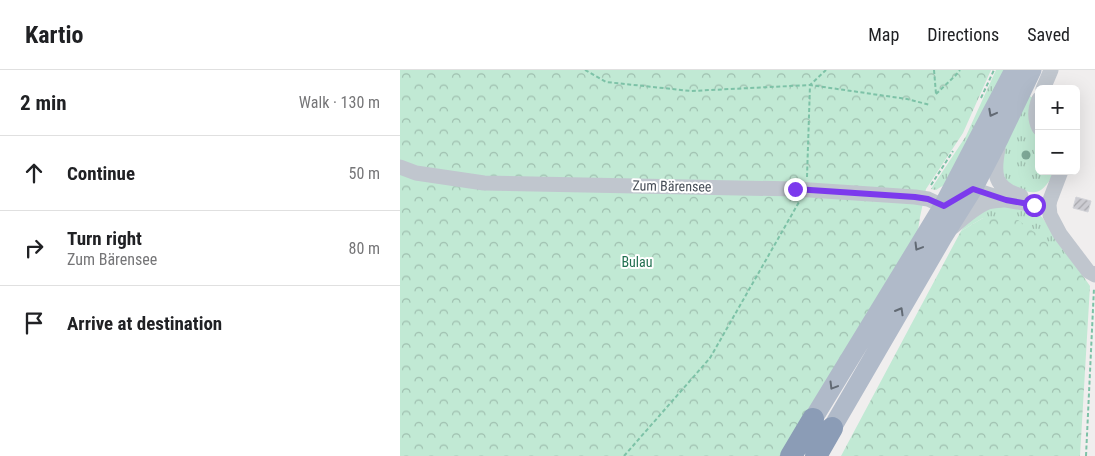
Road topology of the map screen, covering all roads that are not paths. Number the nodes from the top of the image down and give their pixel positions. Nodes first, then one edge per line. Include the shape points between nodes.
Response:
1 (1014, 70) edge
2 (1032, 70) edge
3 (1051, 70) edge
4 (1045, 85) edge
5 (1000, 137) junction
6 (965, 165) junction
7 (400, 166) edge
8 (1060, 175) edge
9 (973, 189) junction
10 (1006, 200) junction
11 (936, 202) junction
12 (1049, 205) junction
13 (944, 237) junction
14 (1074, 252) junction
15 (1095, 259) edge
16 (1094, 275) edge
17 (823, 424) junction
18 (791, 456) edge
19 (795, 456) edge
20 (816, 456) edge

1 -> 6 main road
2 - 5 main road
3 - 4 street
5 - 9 main road
5 - 12 street via 995,165 998,181 1013,194
6 - 9 street via 967,182
6 - 11 main road
7 - 11 street, Zum Bärensee via 416,173 484,183 807,189 907,196
8 - 12 street
9 - 10 street
9 - 11 street
9 - 13 main road
10 - 12 street
10 - 13 street via 979,206
11 - 13 street
11 -> 17 main road
12 - 14 street via 1055,226
17 -> 13 main road
14 - 15 street
14 - 16 street via 1088,272
17 - 18 highway
17 - 19 highway
17 - 20 highway

